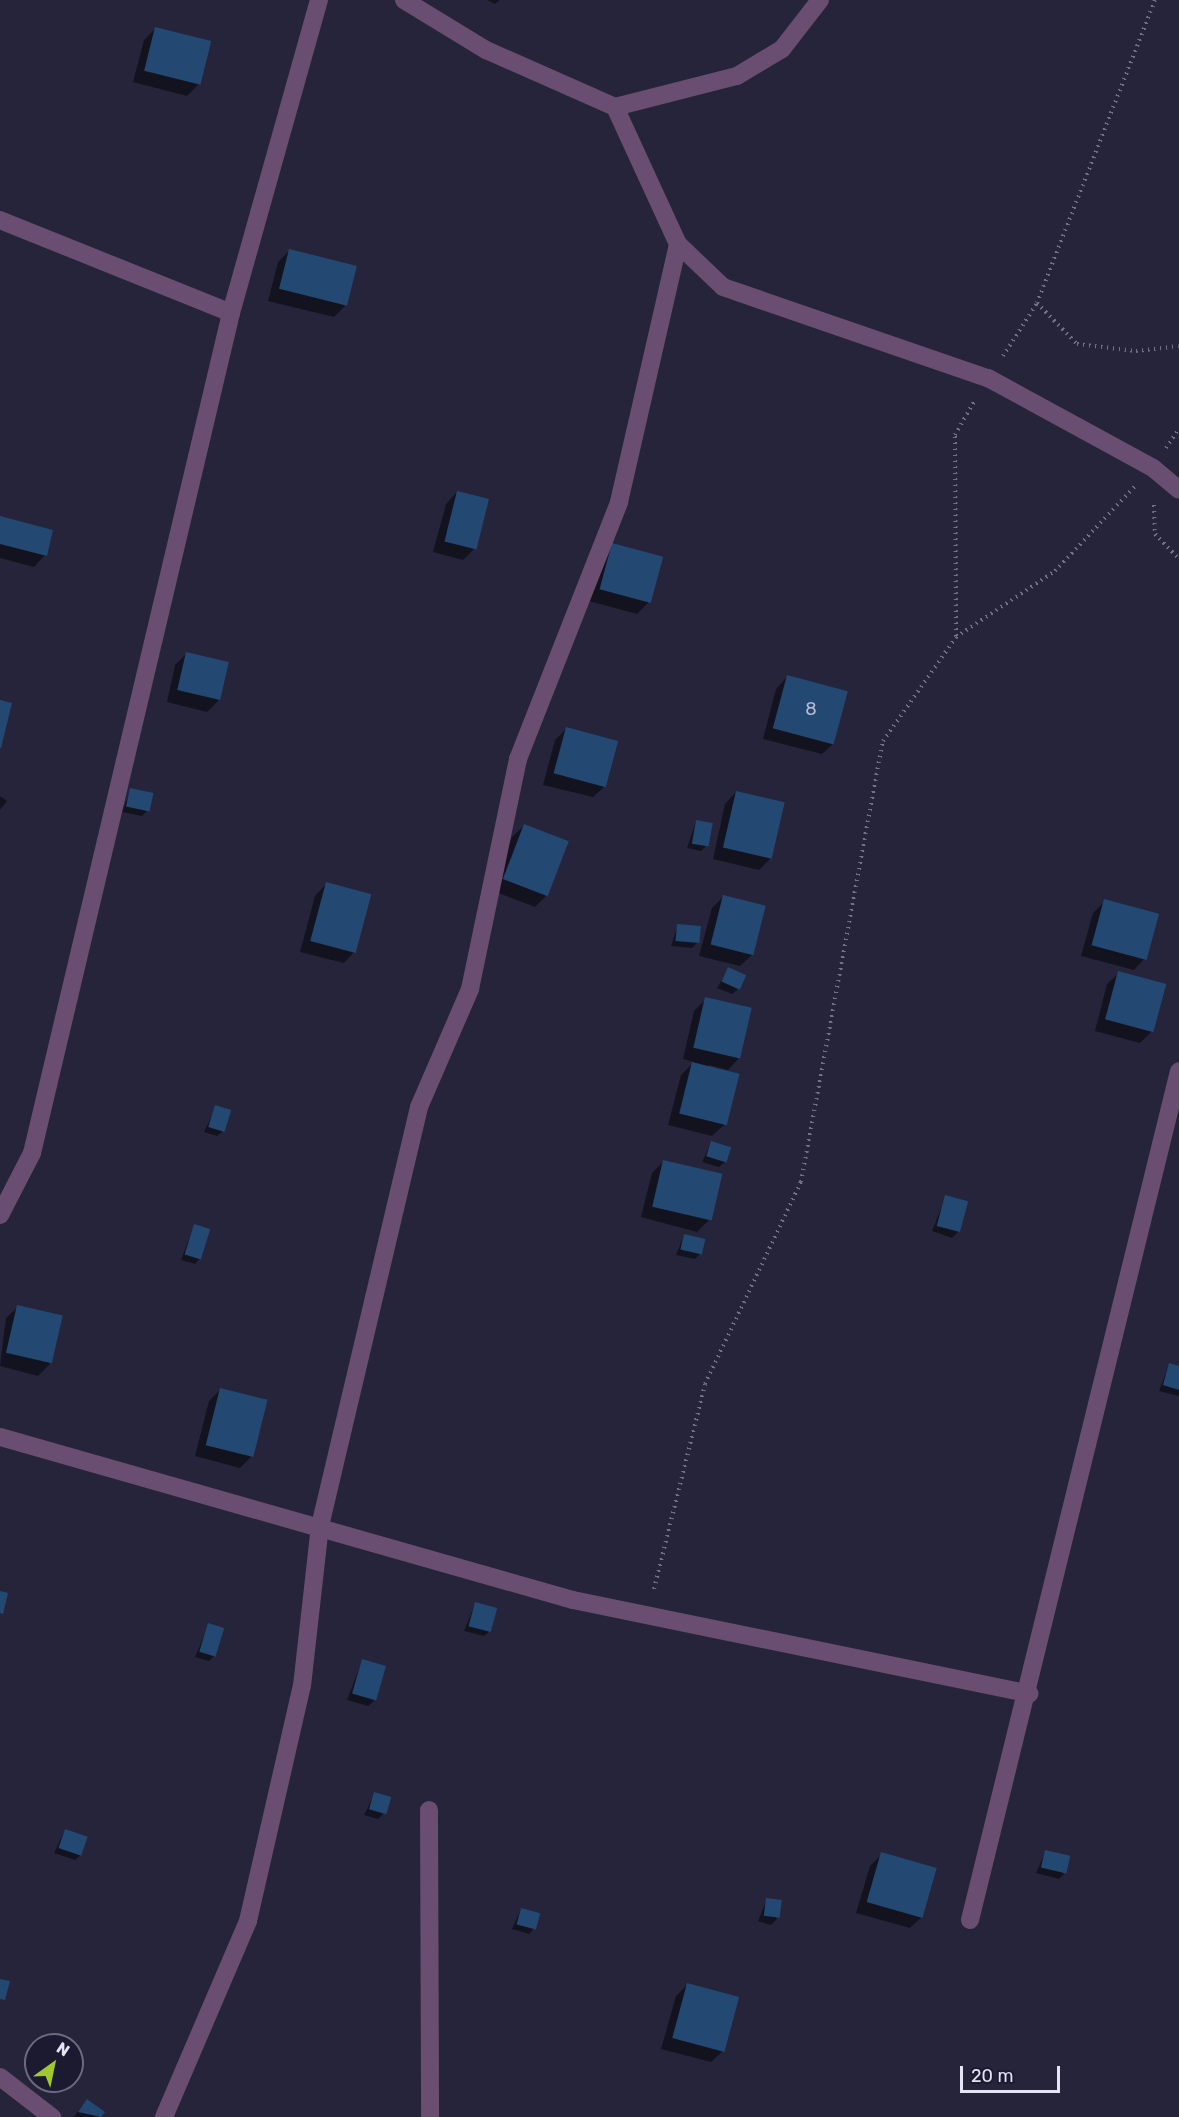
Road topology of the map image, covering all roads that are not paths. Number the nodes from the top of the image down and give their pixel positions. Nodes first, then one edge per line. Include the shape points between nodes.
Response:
1 (319, 0) edge
2 (405, 0) edge
3 (820, 0) edge
4 (615, 107) junction
5 (0, 220) edge
6 (678, 244) junction
7 (231, 313) junction
8 (1179, 489) edge
9 (1179, 1071) edge
10 (0, 1215) edge
11 (0, 1437) edge
12 (320, 1526) junction
13 (1029, 1694) junction
14 (429, 1810) dead end
15 (970, 1920) dead end
16 (0, 2077) edge
17 (52, 2117) edge
18 (164, 2117) edge
19 (430, 2117) edge

1 - 7 street
2 - 4 street via 486,50
3 - 4 street via 782,49 737,76
4 - 6 street
5 - 7 street
6 - 8 street via 723,286 988,378 1153,468
6 - 12 street via 619,502 518,759 470,989 419,1107
7 - 10 street via 32,1153
9 - 13 street
11 - 12 street
12 - 13 street via 573,1600
12 - 18 street via 302,1686 248,1921
13 - 15 street
14 - 19 street
16 - 17 street

